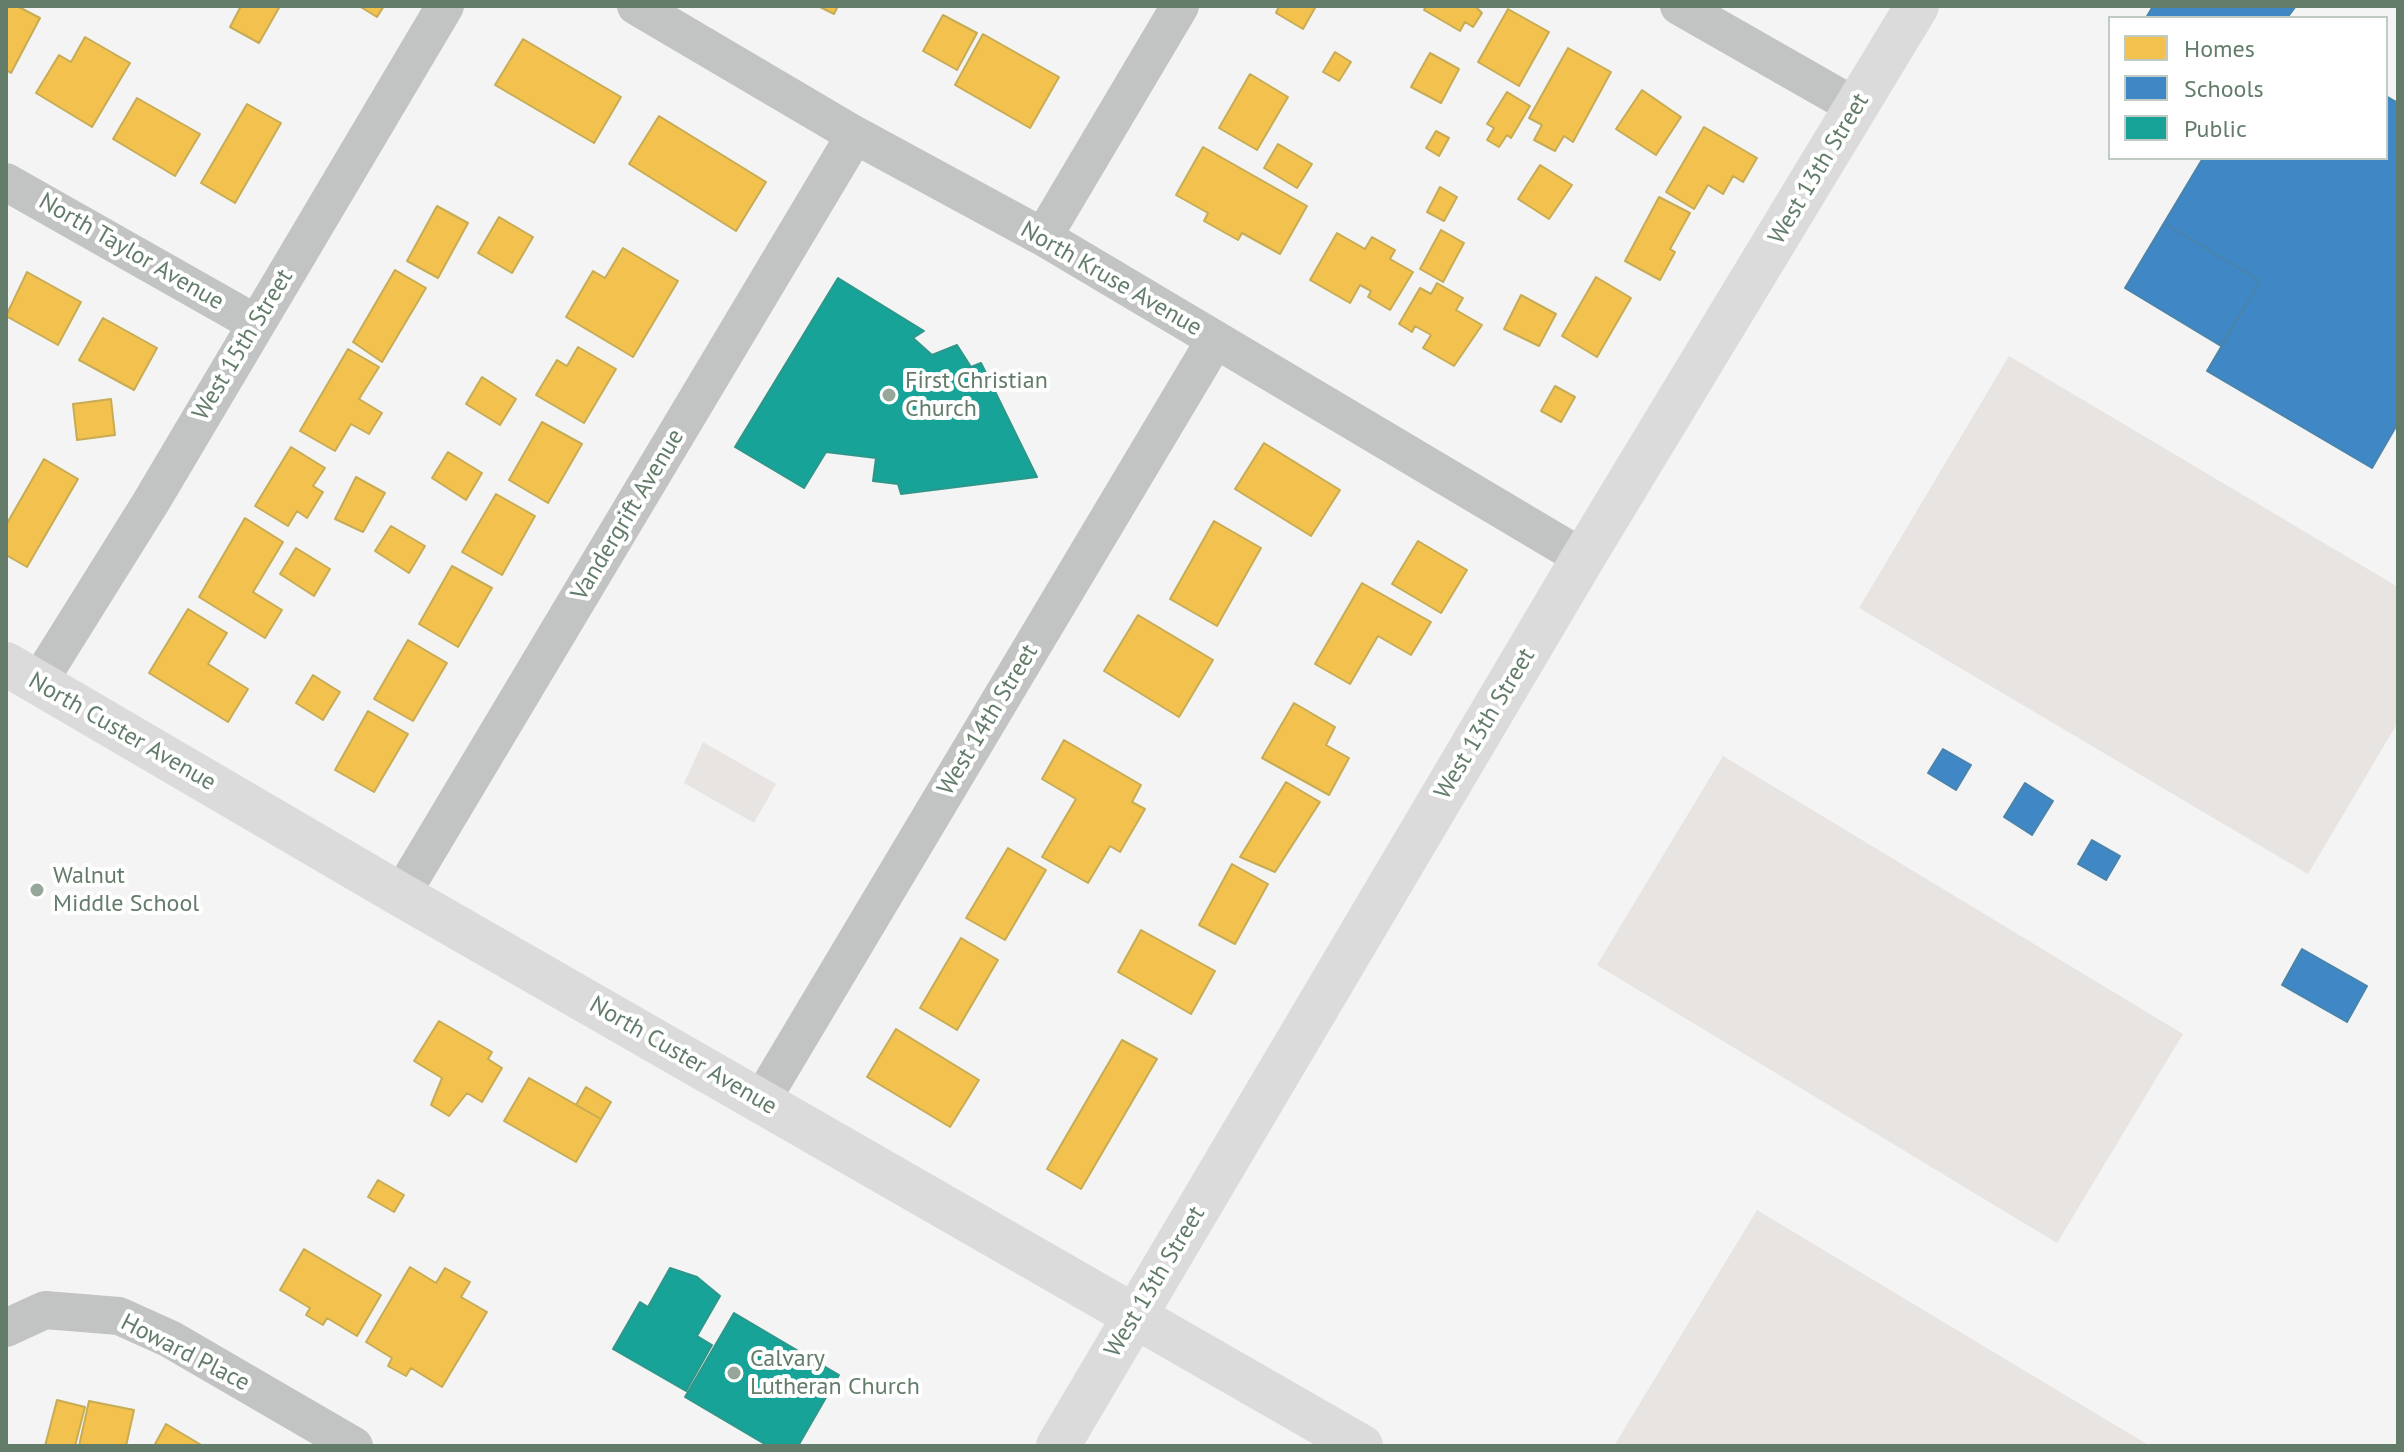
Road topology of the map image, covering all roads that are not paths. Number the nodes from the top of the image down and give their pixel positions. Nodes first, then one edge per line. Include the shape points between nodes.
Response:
1 (445, 6) edge
2 (636, 6) edge
3 (1180, 6) edge
4 (1679, 6) edge
5 (1917, 6) edge
6 (1856, 107) junction
7 (855, 135) junction
8 (6, 182) edge
9 (1043, 237) junction
10 (255, 323) junction
11 (1215, 340) junction
12 (1583, 558) junction
13 (22, 674) edge
14 (401, 895) junction
15 (761, 1101) junction
16 (1136, 1315) junction
17 (6, 1328) edge
18 (354, 1446) edge
19 (1058, 1446) edge
20 (1361, 1446) edge

1 - 10 street, West 15th Street
2 - 7 street, North Kruse Avenue
3 - 9 street
4 - 6 street
5 - 6 main road, West 13th Street
6 - 12 main road, West 13th Street
7 - 9 street, North Kruse Avenue
7 - 14 street, Vandergrift Avenue
8 - 10 street, North Taylor Avenue
9 - 11 street, North Kruse Avenue
10 - 13 street, West 15th Street
11 - 12 street, North Kruse Avenue
11 - 15 street, West 14th Street
12 - 16 main road, West 13th Street
13 - 14 main road, North Custer Avenue
14 - 15 main road, North Custer Avenue
15 - 16 main road, North Custer Avenue
16 - 19 main road, West 13th Street
16 - 20 main road, North Custer Avenue
17 - 18 street, Howard Place via 45,1310 119,1316 170,1339

